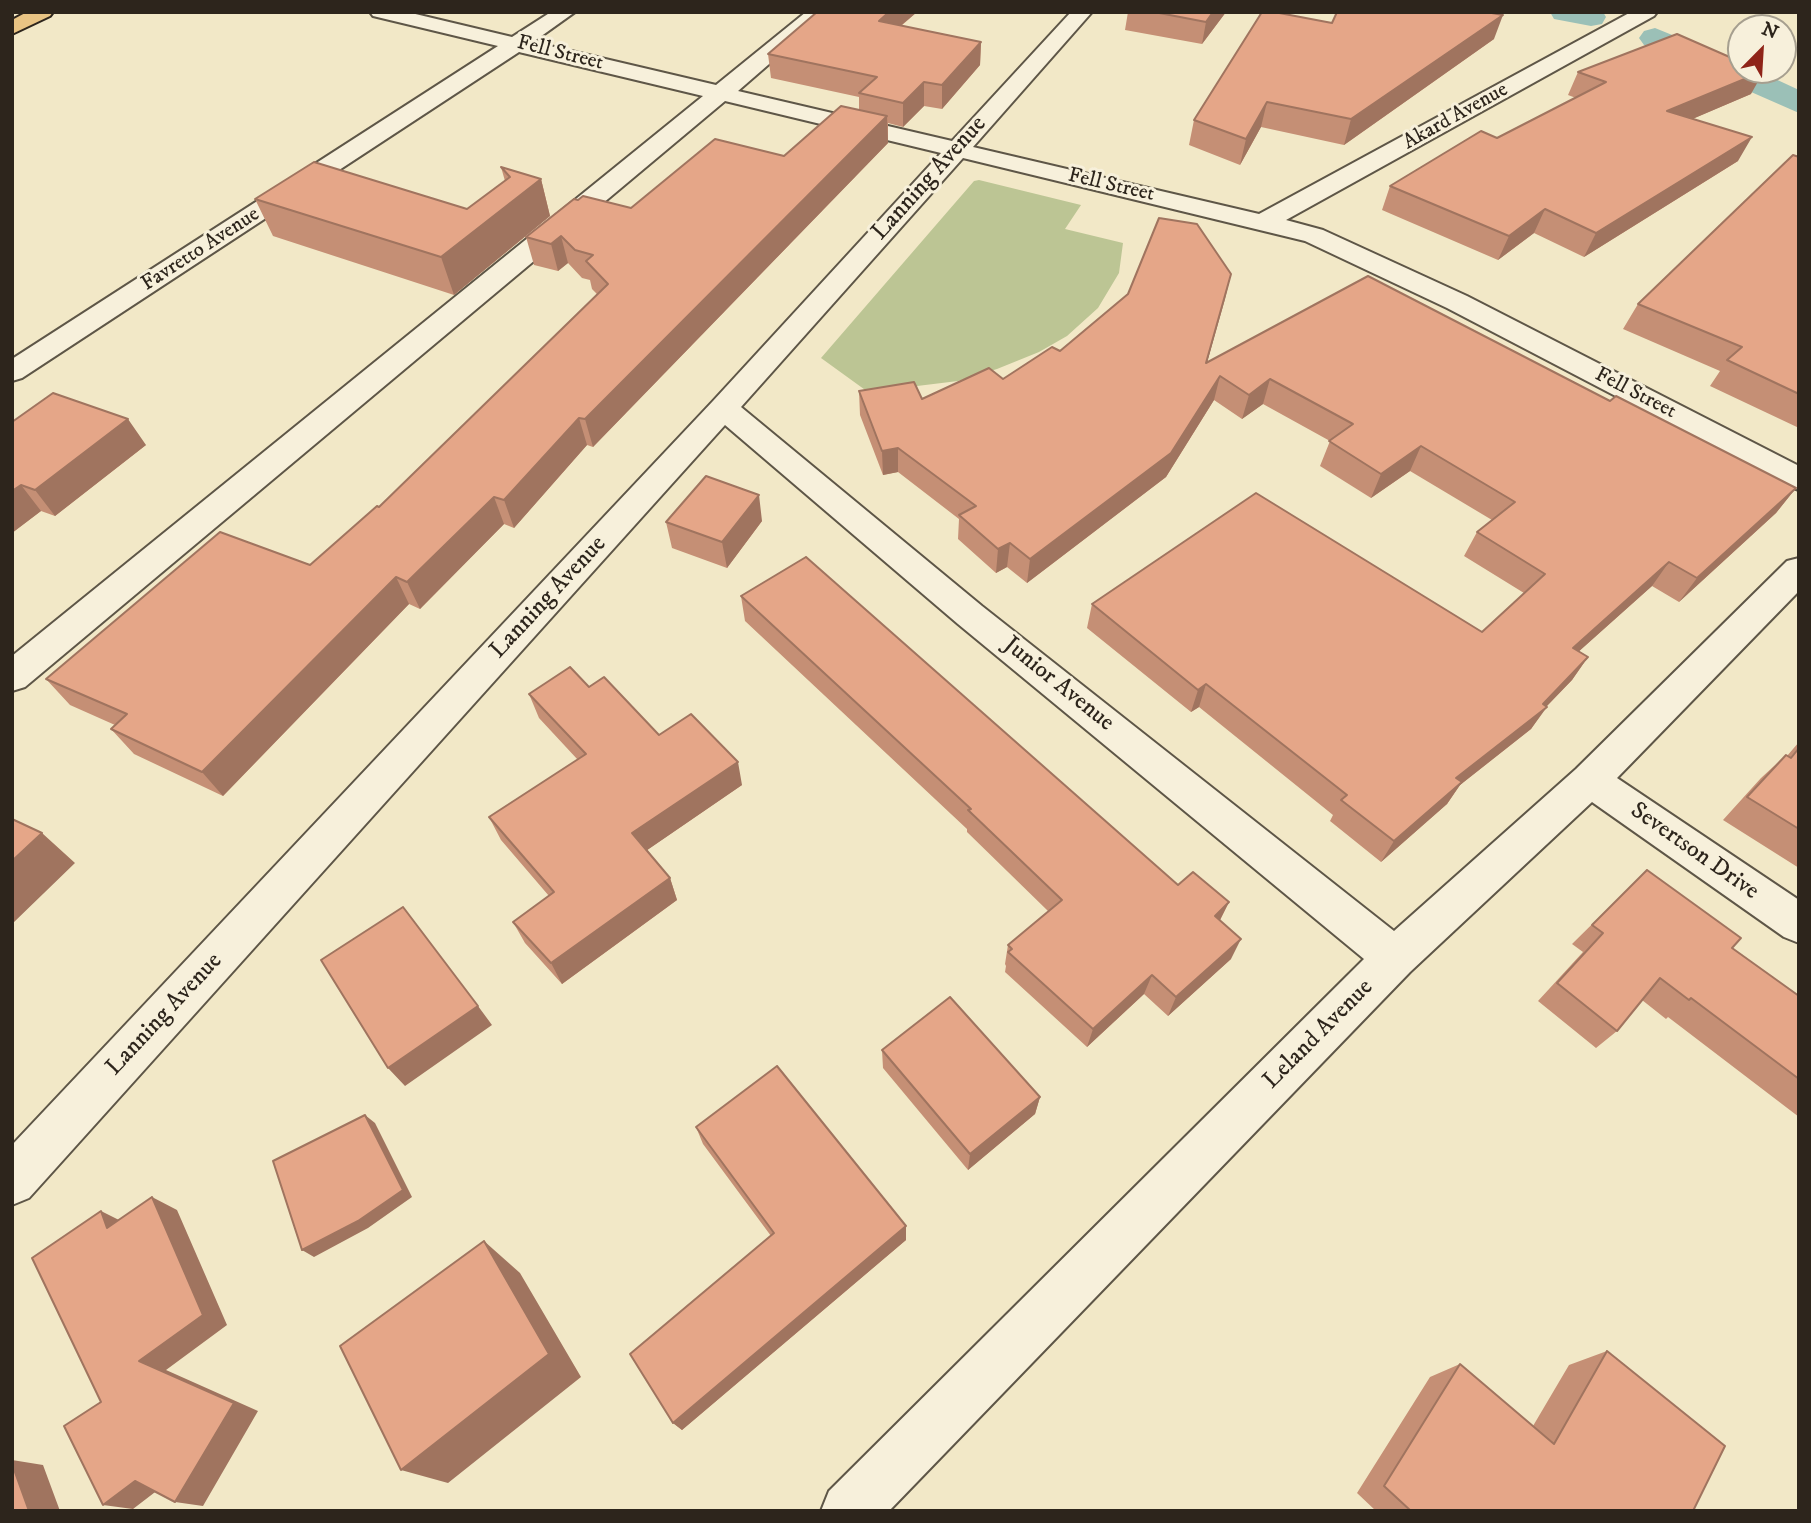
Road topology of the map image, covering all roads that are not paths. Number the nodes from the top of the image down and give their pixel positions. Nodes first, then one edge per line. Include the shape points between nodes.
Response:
1 (43, 12) edge
2 (380, 12) edge
3 (565, 12) edge
4 (819, 12) edge
5 (1082, 12) edge
6 (1647, 12) edge
7 (12, 28) edge
8 (517, 44) junction
9 (721, 94) junction
10 (957, 149) junction
11 (1264, 222) junction
12 (12, 372) edge
13 (724, 408) junction
14 (1799, 479) edge
15 (1799, 570) edge
16 (12, 677) edge
17 (1590, 780) junction
18 (1799, 924) edge
19 (1395, 958) junction
20 (12, 1181) edge
21 (849, 1511) edge

1 - 7 main road
2 - 8 street, Fell Street
3 - 8 street, Favretto Avenue
4 - 9 street
5 - 10 street, Lanning Avenue
6 - 11 street, Akard Avenue
8 - 9 street, Fell Street
8 - 12 street, Favretto Avenue
9 - 10 street, Fell Street
9 - 16 street
10 - 11 street, Fell Street
10 - 13 street, Lanning Avenue
11 - 14 street, Fell Street via 1314,235 1383,266
13 - 19 street, Junior Avenue via 981,624
13 - 20 street, Lanning Avenue
15 - 17 street, Leland Avenue
17 - 18 street, Severtson Drive
17 - 19 street, Leland Avenue
19 - 21 street, Leland Avenue

